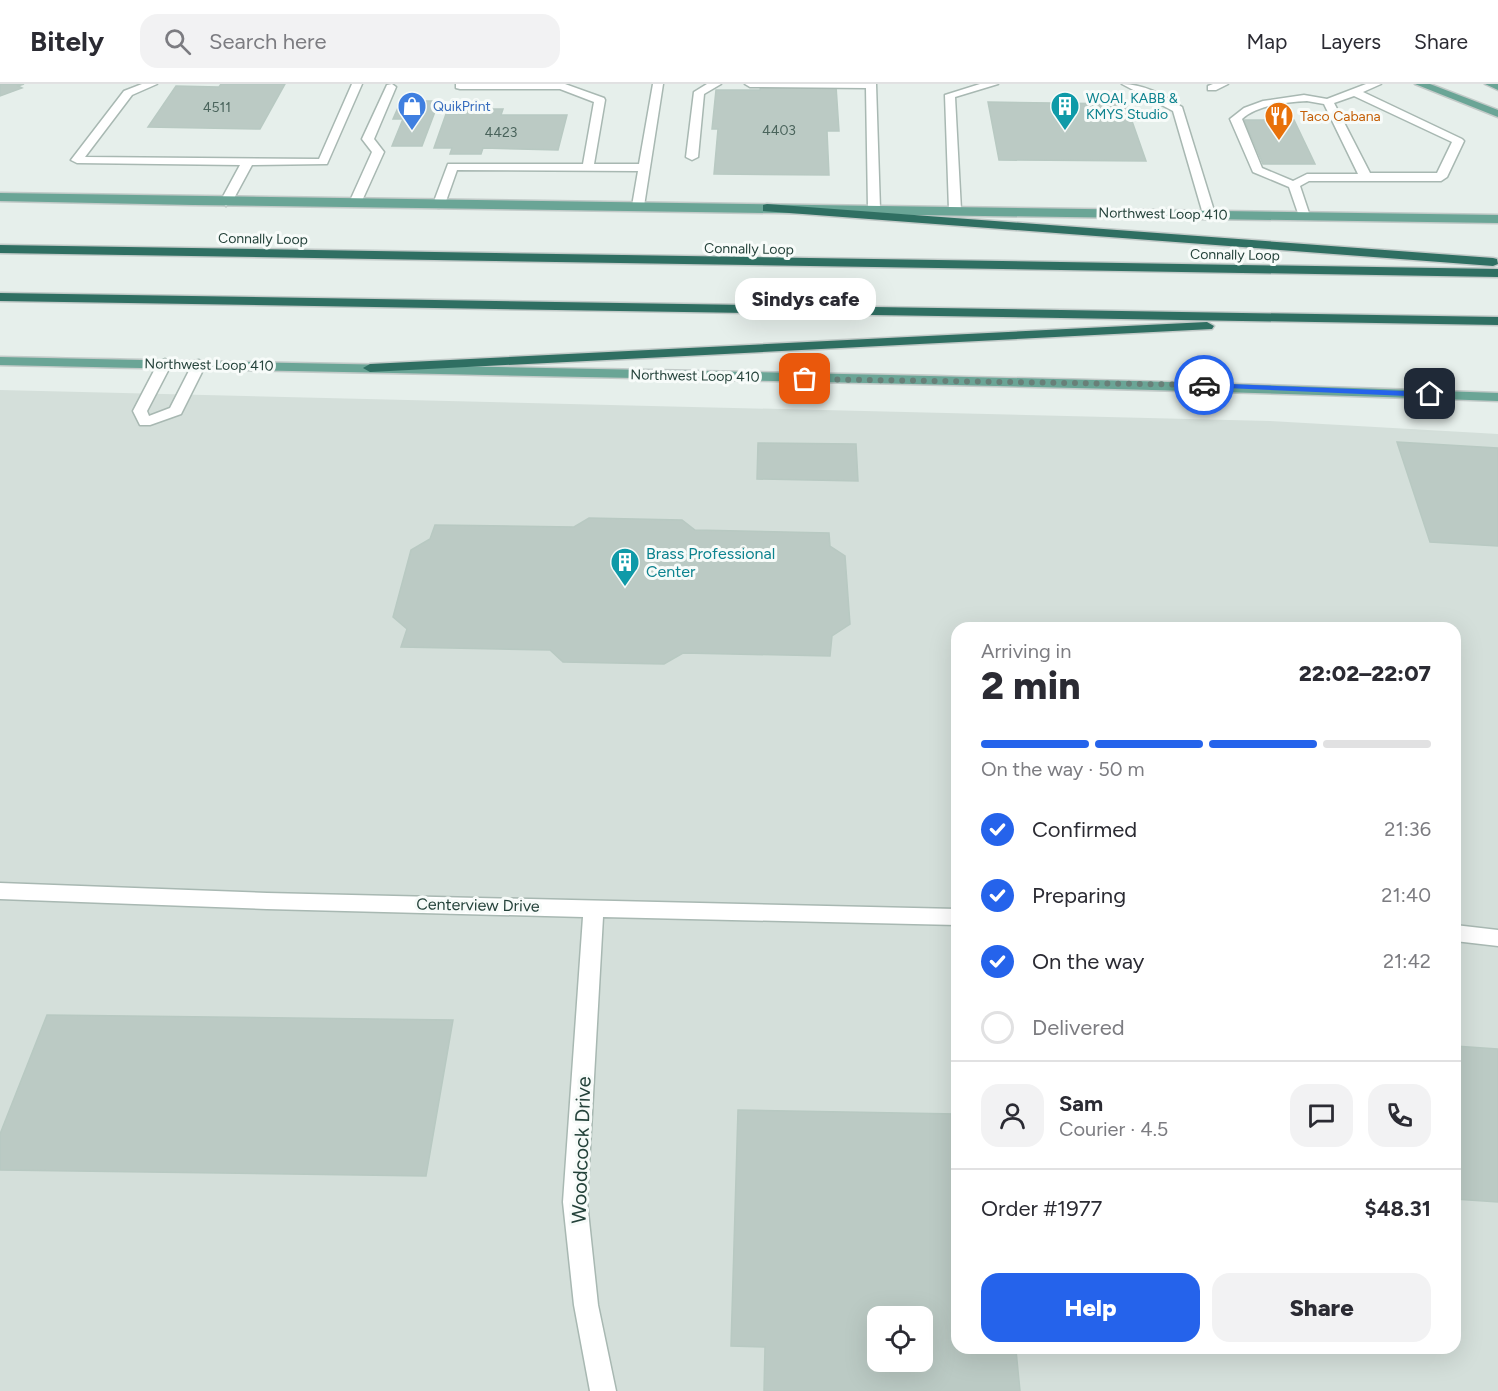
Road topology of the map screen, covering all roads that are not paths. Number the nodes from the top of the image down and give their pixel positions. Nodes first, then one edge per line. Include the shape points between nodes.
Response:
1 (152, 84) edge
2 (357, 84) edge
3 (658, 84) edge
4 (716, 84) edge
5 (750, 84) edge
6 (871, 84) edge
7 (993, 84) edge
8 (1127, 84) edge
9 (1376, 84) edge
10 (1420, 84) edge
11 (1490, 84) edge
12 (460, 86) dead end
13 (391, 87) dead end
14 (1498, 87) edge
15 (1354, 92) junction
16 (1328, 102) junction
17 (1497, 113) edge
18 (692, 157) dead end
19 (248, 161) junction
20 (588, 167) junction
21 (645, 168) junction
22 (1366, 177) junction
23 (1294, 185) junction
24 (0, 197) edge
25 (226, 202) junction
26 (355, 203) junction
27 (439, 204) junction
28 (638, 206) junction
29 (767, 208) junction
30 (874, 209) junction
31 (955, 210) junction
32 (1209, 214) junction
33 (1304, 216) junction
34 (1498, 219) edge
35 (0, 249) edge
36 (1498, 262) edge
37 (1498, 273) edge
38 (0, 297) edge
39 (1386, 318) junction
40 (1498, 321) edge
41 (0, 361) edge
42 (165, 363) junction
43 (199, 364) junction
44 (370, 368) junction
45 (1498, 397) edge
46 (0, 891) edge
47 (594, 908) junction
48 (951, 917) edge
49 (1461, 934) edge
50 (1498, 938) edge
51 (603, 1391) edge

1 - 19 street via 128,93 77,160
2 - 19 street via 323,162
3 - 21 street
4 - 18 street via 699,92
5 - 6 street
6 - 30 street
7 - 31 street via 950,95
8 - 32 street via 1178,110
9 - 15 street
10 - 17 main road
11 - 14 main road
12 - 20 street via 561,86 600,100
13 - 26 street via 368,139 378,152
15 - 16 street
15 - 22 street via 1458,141 1441,177
16 - 22 street
16 - 23 street via 1305,98 1251,108 1240,112 1236,119 1257,170
19 - 25 street
20 - 21 street
20 - 27 street via 452,166
21 - 28 street
22 - 23 street via 1307,178
23 - 33 street
24 - 25 main road, Northwest Loop 410
25 - 26 main road, Northwest Loop 410
26 - 27 main road, Northwest Loop 410
27 - 28 main road, Northwest Loop 410
28 - 29 main road, Northwest Loop 410
29 - 30 main road, Northwest Loop 410
29 - 36 highway
30 - 31 main road, Northwest Loop 410
31 - 32 main road, Northwest Loop 410
32 - 33 main road, Northwest Loop 410
33 - 34 main road, Northwest Loop 410
35 - 37 highway, Connally Loop via 733,264
38 - 39 highway
39 - 40 highway
39 - 44 highway
41 - 42 main road, Northwest Loop 410
42 - 43 main road, Northwest Loop 410
42 - 43 street via 140,411 146,422 176,411
43 - 44 main road, Northwest Loop 410
44 - 45 main road, Northwest Loop 410 via 1135,383
46 - 47 street, Centerview Drive
47 - 48 street, Centerview Drive
47 - 51 street, Woodcock Drive via 575,1202 586,1305
49 - 50 street

